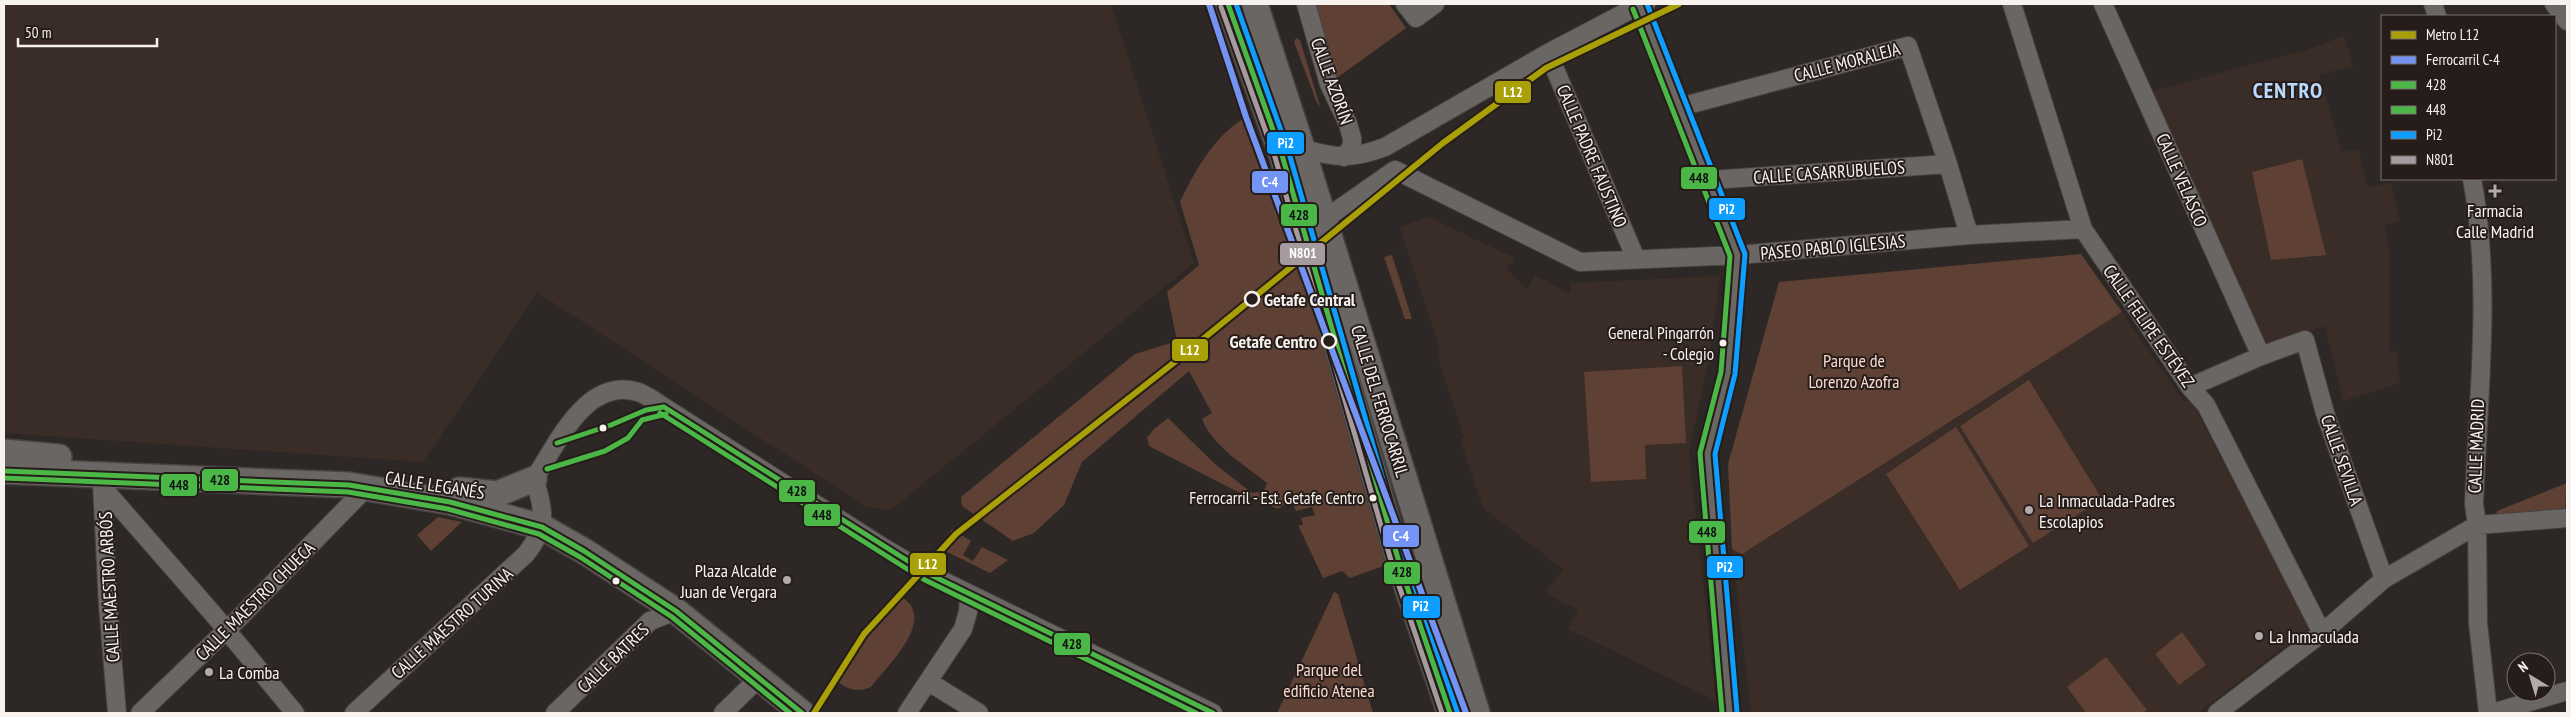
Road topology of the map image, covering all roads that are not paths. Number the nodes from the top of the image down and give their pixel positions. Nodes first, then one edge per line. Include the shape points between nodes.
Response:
1 (1228, 4) edge
2 (1255, 4) edge
3 (1306, 4) edge
4 (1405, 4) edge
5 (1435, 4) edge
6 (1642, 4) edge
7 (2012, 4) edge
8 (2103, 4) edge
9 (2554, 4) edge
10 (2567, 21) edge
11 (1548, 53) junction
12 (1680, 107) junction
13 (1385, 147) junction
14 (1302, 148) junction
15 (1344, 157) junction
16 (1948, 164) junction
17 (1396, 170) junction
18 (1710, 180) junction
19 (2472, 180) edge
20 (1332, 214) dead end
21 (2082, 229) junction
22 (1969, 235) junction
23 (1738, 255) junction
24 (1636, 259) junction
25 (2261, 356) junction
26 (2190, 387) junction
27 (4, 452) edge
28 (4, 471) edge
29 (83, 474) junction
30 (534, 479) junction
31 (367, 487) junction
32 (104, 488) junction
33 (2567, 518) edge
34 (2477, 525) junction
35 (542, 527) junction
36 (2384, 579) junction
37 (969, 595) junction
38 (676, 611) junction
39 (227, 630) junction
40 (2322, 633) junction
41 (758, 678) junction
42 (929, 682) junction
43 (2567, 691) edge
44 (117, 713) edge
45 (140, 713) edge
46 (295, 713) edge
47 (354, 713) edge
48 (556, 713) edge
49 (723, 713) edge
50 (802, 713) edge
51 (907, 713) edge
52 (979, 713) edge
53 (1213, 713) edge
54 (1450, 713) edge
55 (1477, 713) edge
56 (1730, 713) edge
57 (2217, 713) edge
58 (2490, 713) edge

1 - 54 street, CALLE DEL FERROCARRIL via 1292,188 1401,569
2 - 14 street, CALLE DEL FERROCARRIL
3 - 15 street, CALLE AZORÍN via 1330,84 1352,138 1352,146
4 - 5 street via 1416,18
6 - 11 street
6 - 12 street
7 - 21 street, CALLE FELIPE ESTÉVEZ
8 - 25 street, CALLE VELASCO
9 - 10 street
11 - 13 street
11 - 24 street, CALLE PADRE FAUSTINO
12 - 16 street, CALLE MORALEJA via 1908,46
12 - 18 street
13 - 15 street via 1360,156
13 - 17 street
14 - 15 street
14 - 55 street, CALLE DEL FERROCARRIL
16 - 18 street, CALLE CASARRUBUELOS
16 - 22 street, CALLE MORALEJA
17 - 20 street
17 - 24 street, PASEO PABLO IGLESIAS via 1580,262
18 - 23 street
19 - 34 street, CALLE MADRID via 2480,222 2481,330 2474,504
21 - 22 street, PASEO PABLO IGLESIAS
21 - 26 street, CALLE FELIPE ESTÉVEZ
22 - 23 street, PASEO PABLO IGLESIAS
23 - 24 street, PASEO PABLO IGLESIAS
23 - 56 street via 1728,373 1707,454
25 - 26 street
25 - 36 street, CALLE SEVILLA via 2305,340 2325,413
26 - 40 street, CALLE FELIPE ESTÉVEZ via 2206,405
27 - 30 street, CALLE LEGANÉS via 352,472 488,494 505,492
28 - 29 street, CALLE LEGANÉS
29 - 31 street, CALLE LEGANÉS
29 - 32 street, CALLE MAESTRO ARBÓS via 99,480
30 - 35 street via 540,495
30 - 37 street via 581,409 604,395 637,392 881,546
31 - 35 street, CALLE LEGANÉS via 450,502
31 - 39 street, CALLE MAESTRO CHUECA
32 - 39 street
32 - 44 street, CALLE MAESTRO ARBÓS via 108,606
33 - 34 street
34 - 36 street
34 - 58 street, CALLE MADRID via 2478,623
35 - 38 street, CALLE LEGANÉS
35 - 47 street, CALLE MAESTRO TURINA via 530,549 515,566
36 - 40 street
37 - 42 street via 963,629
37 - 53 street
38 - 41 street, CALLE LEGANÉS
38 - 48 street, CALLE BATRES via 650,621
39 - 45 street, CALLE MAESTRO CHUECA
39 - 46 street
40 - 57 street
41 - 49 street
41 - 50 street, CALLE LEGANÉS
42 - 51 street
42 - 52 street
43 - 58 street

